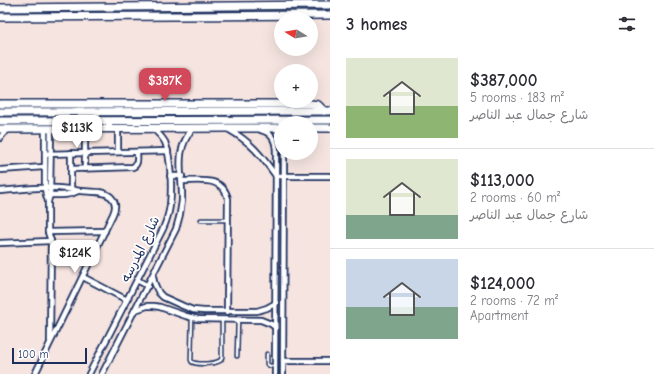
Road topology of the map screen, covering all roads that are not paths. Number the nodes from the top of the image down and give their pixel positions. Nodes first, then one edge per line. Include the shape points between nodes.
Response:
1 (330, 5) edge
2 (0, 8) edge
3 (330, 15) edge
4 (0, 17) edge
5 (0, 104) edge
6 (82, 108) junction
7 (327, 111) edge
8 (0, 112) edge
9 (330, 120) edge
10 (0, 121) edge
11 (118, 128) junction
12 (152, 128) junction
13 (193, 128) junction
14 (227, 128) junction
15 (256, 128) junction
16 (274, 128) edge
17 (318, 128) edge
18 (330, 128) edge
19 (0, 129) edge
20 (9, 129) junction
21 (48, 129) junction
22 (85, 129) junction
23 (0, 138) edge
24 (168, 151) junction
25 (118, 152) junction
26 (137, 152) junction
27 (71, 153) junction
28 (85, 153) junction
29 (45, 154) junction
30 (51, 154) junction
31 (284, 160) edge
32 (44, 167) junction
33 (71, 169) junction
34 (85, 169) junction
35 (0, 170) edge
36 (170, 176) junction
37 (276, 176) junction
38 (284, 176) junction
39 (330, 176) edge
40 (182, 178) junction
41 (48, 188) junction
42 (71, 189) junction
43 (0, 191) edge
44 (78, 191) junction
45 (48, 195) junction
46 (202, 220) dead end
47 (228, 220) junction
48 (105, 231) junction
49 (48, 232) junction
50 (51, 241) junction
51 (0, 243) edge
52 (153, 276) junction
53 (82, 277) junction
54 (137, 280) junction
55 (148, 286) junction
56 (127, 300) junction
57 (276, 302) junction
58 (135, 310) junction
59 (227, 312) junction
60 (192, 318) junction
61 (222, 319) junction
62 (238, 319) junction
63 (276, 327) junction
64 (50, 343) junction
65 (267, 354) dead end
66 (237, 356) dead end
67 (283, 361) junction
68 (330, 361) edge
69 (275, 366) junction
70 (106, 371) edge
71 (35, 374) edge
72 (89, 374) edge
73 (102, 374) edge
74 (275, 374) edge
75 (282, 374) edge

1 - 2 main road
3 - 4 main road
5 - 6 main road
6 - 7 main road
6 - 8 main road
9 - 10 main road
11 - 12 main road
11 - 22 main road
11 - 25 street
12 - 13 main road
12 - 24 street, شارع المدرسه via 162,138
13 - 14 main road
13 - 40 street, شارع المدرسه via 182,147
14 - 15 main road
14 - 37 street via 255,148
15 - 16 main road
15 - 37 street via 269,133 275,141
17 - 18 main road
19 - 20 main road
20 - 21 main road
20 - 23 street
21 - 22 main road
21 - 29 street
21 - 30 street
22 - 28 street
24 - 26 street
24 - 36 street, شارع المدرسه
25 - 26 street
25 - 28 street
26 - 34 street via 137,164 133,167
27 - 28 street
27 - 30 street
27 - 33 street
28 - 34 street
29 - 30 street
29 - 32 street
30 - 41 street
31 - 38 street
32 - 35 street
32 - 41 street
33 - 34 street
33 - 42 street
36 - 40 street
36 - 54 street, شارع المدرسه via 167,220
37 - 38 street
37 - 57 street
38 - 39 street
38 - 67 street
40 - 47 street via 215,182 220,185 228,199
40 - 52 street, شارع المدرسه via 179,220
41 - 42 street
41 - 43 street
41 - 45 street
42 - 44 street
44 - 45 street via 68,195
44 - 48 street via 107,194 114,201 115,210
45 - 49 street
46 - 47 lane
47 - 59 street
48 - 49 street
48 - 53 street
49 - 50 street
50 - 51 street
50 - 64 street
52 - 55 street, شارع المدرسه
52 - 59 street via 159,293 169,300 196,310
53 - 56 street
53 - 64 street
54 - 55 street
54 - 56 street, شارع المدرسه
55 - 58 street, شارع المدرسه
56 - 72 street, شارع المدرسه
57 - 59 street via 257,311
57 - 63 street
58 - 60 street via 154,306
58 - 70 street, شارع المدرسه
60 - 61 street
60 - 61 lane via 191,360 196,364 216,363 221,360
61 - 62 street
62 - 63 street via 261,320
62 - 66 lane
63 - 69 street
64 - 71 street
65 - 69 lane via 267,364
67 - 68 street
67 - 75 street
69 - 74 street
70 - 73 street, شارع المدرسه

